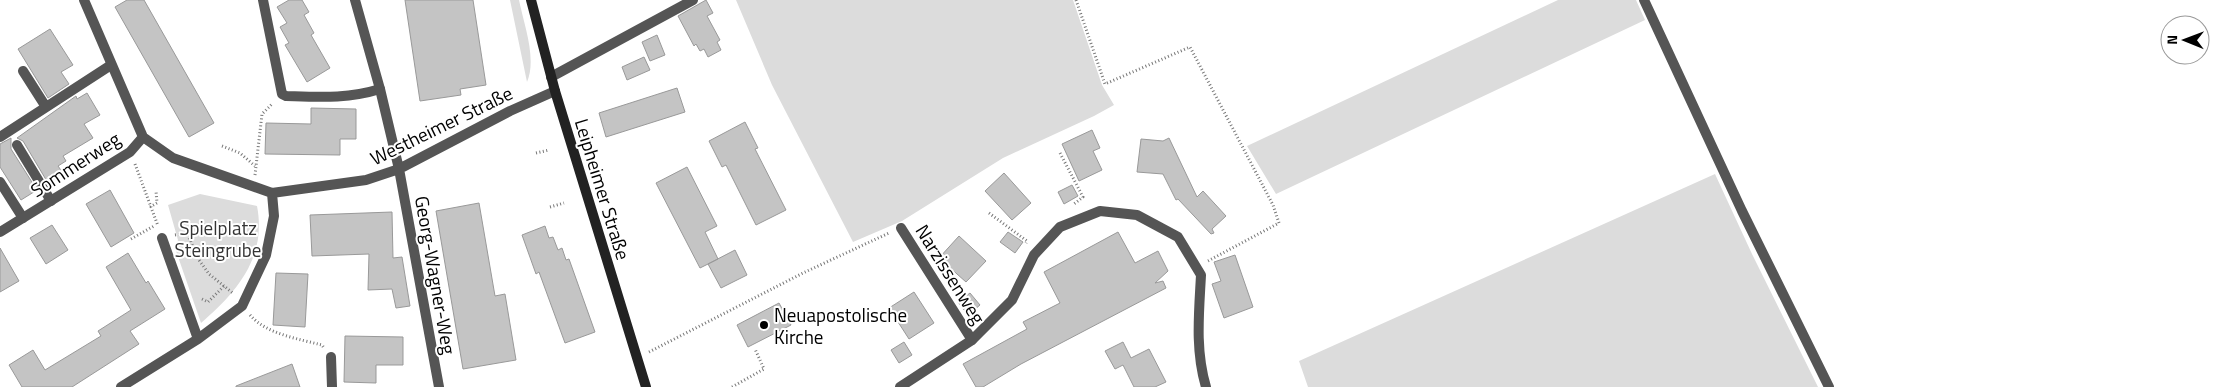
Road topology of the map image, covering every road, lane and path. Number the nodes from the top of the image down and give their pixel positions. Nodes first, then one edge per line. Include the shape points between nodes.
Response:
1 (84, 0) edge
2 (263, 0) edge
3 (355, 0) edge
4 (531, 0) edge
5 (693, 0) edge
6 (1076, 0) edge
7 (1644, 0) edge
8 (112, 65) junction
9 (23, 71) dead end
10 (551, 77) junction
11 (380, 89) junction
12 (555, 91) junction
13 (282, 94) junction
14 (46, 108) junction
15 (0, 136) edge
16 (143, 137) junction
17 (17, 145) dead end
18 (222, 146) dead end
19 (549, 150) dead end
20 (130, 152) junction
21 (536, 153) dead end
22 (1060, 153) dead end
23 (256, 166) junction
24 (399, 169) junction
25 (0, 182) edge
26 (253, 188) junction
27 (156, 191) dead end
28 (272, 193) junction
29 (50, 201) junction
30 (564, 203) dead end
31 (1074, 204) dead end
32 (150, 206) junction
33 (550, 207) dead end
34 (990, 213) dead end
35 (23, 218) junction
36 (157, 224) junction
37 (901, 228) joint
38 (0, 232) edge
39 (187, 233) dead end
40 (162, 238) joint
41 (131, 239) dead end
42 (1024, 248) dead end
43 (1197, 266) junction
44 (224, 286) junction
45 (202, 298) dead end
46 (242, 306) junction
47 (198, 339) junction
48 (972, 340) junction
49 (755, 349) dead end
50 (331, 357) joint
51 (637, 358) junction
52 (437, 386) edge
53 (121, 387) edge
54 (332, 387) edge
55 (646, 387) edge
56 (732, 387) edge
57 (900, 387) edge
58 (1206, 387) edge
59 (1829, 387) edge

1 - 8 street
2 - 13 street
3 - 11 street, Georg-Wagner-Weg
4 - 10 main road, Leipheimer Straße
5 - 10 street
6 - 43 path via 1104,84 1190,47 1273,205 1279,223
7 - 59 street via 1742,212
8 - 14 street
8 - 16 street
9 - 14 street
10 - 12 main road, Leipheimer Straße
11 - 13 street via 358,96
11 - 24 street, Georg-Wagner-Weg
12 - 24 street, Westheimer Straße
12 - 51 main road, Leipheimer Straße
13 - 23 path via 262,114
14 - 15 street
16 - 20 street, Sommerweg
16 - 26 street, Westheimer Straße via 173,158
17 - 29 street
18 - 23 path via 240,153
19 - 21 path
20 - 29 street, Sommerweg
20 - 32 path
22 - 31 path via 1083,197
23 - 26 path
24 - 28 street, Westheimer Straße via 357,182
24 - 52 street, Georg-Wagner-Weg
25 - 35 street, Sommerweg
26 - 28 street, Westheimer Straße
27 - 32 path via 157,203
28 - 46 street via 274,216 266,255
29 - 35 street, Sommerweg
30 - 33 path
32 - 36 path
34 - 42 path via 1027,241
35 - 38 street, Sommerweg
36 - 40 path
36 - 41 path
37 - 48 street, Narzissenweg
37 - 51 path via 803,273
39 - 44 path via 199,260
40 - 47 street
43 - 48 street, Narzissenweg via 1178,237 1137,215 1100,211 1060,227 1034,255 1012,300
43 - 58 street, Narzissenweg via 1201,275 1199,352
44 - 45 path via 208,302
44 - 46 path
46 - 47 street
46 - 50 path via 257,323 322,345
47 - 53 street
48 - 57 street, Narzissenweg
49 - 56 path via 764,370
50 - 54 street
51 - 55 main road, Leipheimer Straße

